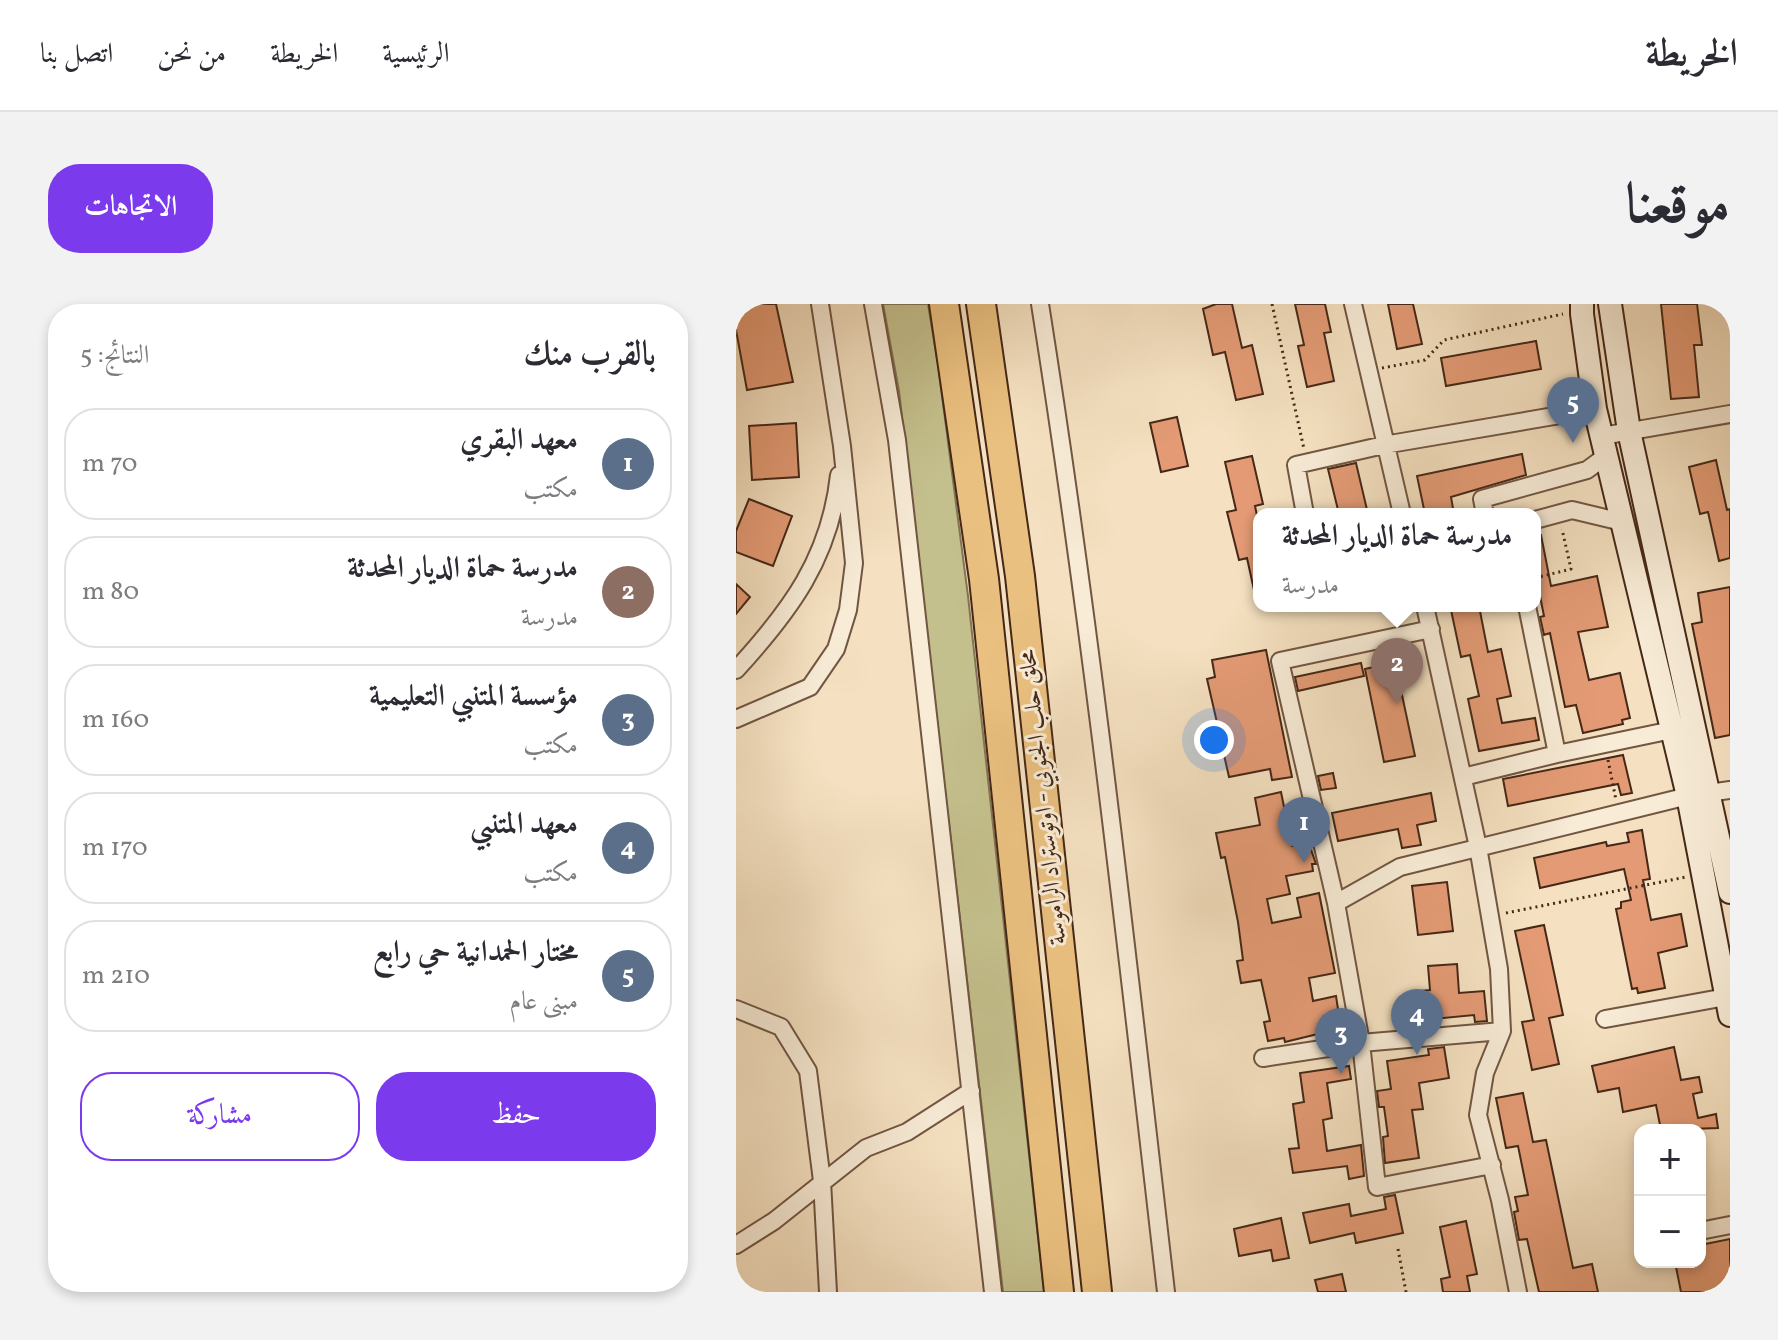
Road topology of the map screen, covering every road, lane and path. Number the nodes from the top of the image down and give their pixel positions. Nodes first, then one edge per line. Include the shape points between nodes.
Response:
1 (820, 304) edge
2 (873, 304) edge
3 (944, 304) edge
4 (981, 304) edge
5 (1040, 304) edge
6 (1272, 304) edge
7 (1353, 304) edge
8 (1610, 304) edge
9 (1582, 307) edge
10 (1368, 370) junction
11 (1595, 409) junction
12 (1730, 414) edge
13 (1629, 431) junction
14 (1384, 445) junction
15 (842, 446) junction
16 (1604, 446) junction
17 (1307, 463) junction
18 (1304, 508) edge
19 (1400, 508) edge
20 (1484, 508) edge
21 (1558, 514) junction
22 (1541, 518) edge
23 (1622, 522) junction
24 (1541, 576) edge
25 (1427, 612) edge
26 (1528, 612) edge
27 (1431, 629) junction
28 (736, 670) edge
29 (736, 719) edge
30 (1672, 730) junction
31 (1604, 744) junction
32 (1557, 754) junction
33 (1463, 777) junction
34 (1709, 793) edge
35 (1618, 813) junction
36 (1478, 847) junction
37 (1702, 874) junction
38 (1730, 892) edge
39 (1336, 903) junction
40 (1490, 916) junction
41 (1728, 1006) edge
42 (736, 1009) edge
43 (1605, 1019) dead end
44 (1502, 1031) junction
45 (1361, 1043) junction
46 (1263, 1058) dead end
47 (971, 1091) junction
48 (1492, 1165) junction
49 (822, 1181) junction
50 (1730, 1225) edge
51 (1706, 1230) edge
52 (736, 1245) edge
53 (1398, 1249) dead end
54 (828, 1292) edge
55 (993, 1292) edge
56 (1059, 1292) edge
57 (1097, 1292) edge
58 (1166, 1292) edge
59 (1406, 1292) edge
60 (1518, 1292) edge

1 - 15 street
2 - 47 street via 897,440
3 - 56 highway, محلق حلب الجنوبي - اوتوستراد الراموسة via 984,579
4 - 57 highway, محلق حلب الجنوبي - اوتوستراد الراموسة via 1020,576
5 - 58 street via 1065,458
6 - 17 path
7 - 10 street
8 - 13 main road
9 - 10 path via 1444,340 1425,360
9 - 11 main road
10 - 14 street
11 - 14 street
11 - 16 main road
12 - 13 street
13 - 16 street
13 - 34 main road
14 - 17 street
14 - 19 street
15 - 28 street via 838,487 817,558 798,597
15 - 29 street via 854,563 836,649 810,687
16 - 20 street via 1587,470 1482,499
16 - 23 main road
17 - 18 street via 1296,465
21 - 22 street
21 - 23 street via 1572,510
21 - 24 path via 1571,569
23 - 30 main road
25 - 27 street
26 - 32 street
27 - 33 street
27 - 39 street via 1280,661
30 - 31 street
30 - 34 main road
31 - 32 street
31 - 35 path
32 - 33 street
33 - 36 street
34 - 35 street
34 - 37 main road
34 - 38 main road
35 - 36 street
36 - 39 street via 1400,867
36 - 40 street
37 - 40 path
37 - 41 main road
39 - 45 street
40 - 44 street
41 - 43 street
42 - 49 street via 781,1027 808,1071
44 - 45 street
44 - 48 street via 1485,1073 1478,1115
45 - 46 street
45 - 48 street via 1377,1187
47 - 49 street via 907,1132 866,1148
47 - 55 street
48 - 60 street
49 - 52 street
49 - 54 street
50 - 51 street
53 - 59 path

